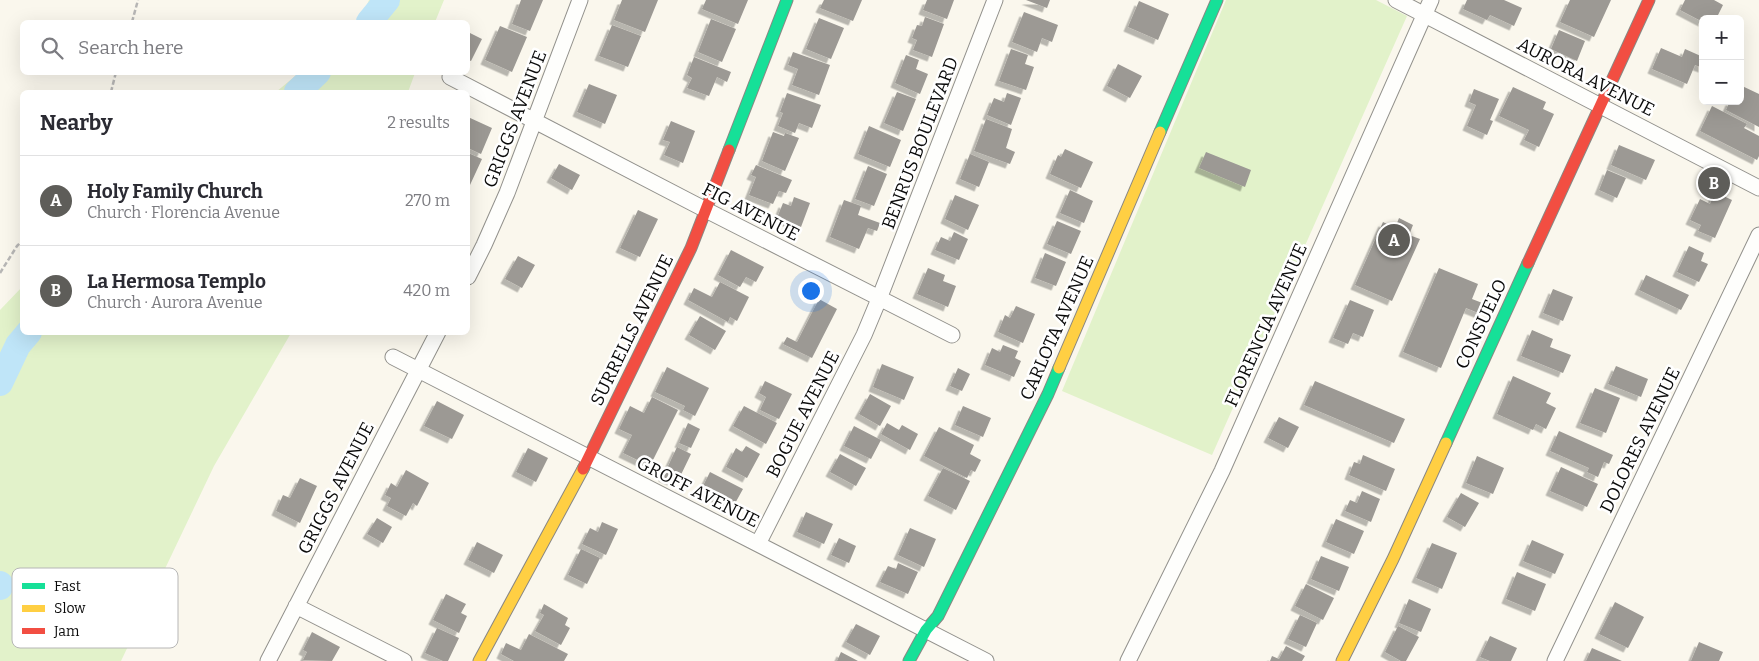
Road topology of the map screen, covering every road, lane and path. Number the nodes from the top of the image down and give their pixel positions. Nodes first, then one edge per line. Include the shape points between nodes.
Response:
1 (138, 0) edge
2 (580, 0) edge
3 (787, 0) edge
4 (995, 0) edge
5 (1217, 0) edge
6 (1396, 0) edge
7 (1431, 0) edge
8 (1649, 0) edge
9 (1424, 15) junction
10 (133, 20) edge
11 (115, 75) edge
12 (450, 77) dead end
13 (112, 90) edge
14 (1601, 105) junction
15 (534, 121) junction
16 (1759, 188) edge
17 (706, 210) junction
18 (1759, 235) edge
19 (20, 243) edge
20 (0, 273) edge
21 (470, 273) edge
22 (879, 299) junction
23 (436, 335) edge
24 (952, 336) dead end
25 (393, 357) dead end
26 (419, 370) junction
27 (589, 458) junction
28 (758, 544) junction
29 (296, 606) junction
30 (926, 630) junction
31 (268, 661) edge
32 (404, 661) edge
33 (479, 661) edge
34 (909, 661) edge
35 (986, 661) edge
36 (1128, 661) edge
37 (1342, 661) edge
38 (1555, 661) edge

1 - 10 path
2 - 15 street, GRIGGS AVENUE
3 - 17 street, SURRELLS AVENUE
4 - 22 street, BENRUS BOULEVARD
5 - 30 street, CARLOTA AVENUE via 1048,394 938,616
6 - 9 street, AURORA AVENUE
7 - 9 street, FLORENCIA AVENUE
8 - 14 street, CONSUELO
9 - 14 street, AURORA AVENUE
9 - 36 street, FLORENCIA AVENUE via 1222,471
11 - 13 path
12 - 15 street, FIG AVENUE
14 - 16 street, AURORA AVENUE
14 - 37 street, CONSUELO via 1393,559
15 - 17 street, FIG AVENUE
15 - 21 street, GRIGGS AVENUE via 507,193
17 - 22 street, FIG AVENUE
17 - 27 street, SURRELLS AVENUE via 691,248
18 - 38 street, DOLORES AVENUE
19 - 20 path
22 - 24 street, FIG AVENUE
22 - 28 street, BOGUE AVENUE
23 - 26 street, GRIGGS AVENUE
25 - 26 street, GROFF AVENUE
26 - 27 street, GROFF AVENUE
26 - 29 street, GRIGGS AVENUE
27 - 28 street, GROFF AVENUE
27 - 33 street, SURRELLS AVENUE
28 - 30 street, GROFF AVENUE
29 - 31 street, GRIGGS AVENUE
29 - 32 street
30 - 34 street, CARLOTA AVENUE
30 - 35 street, GROFF AVENUE

